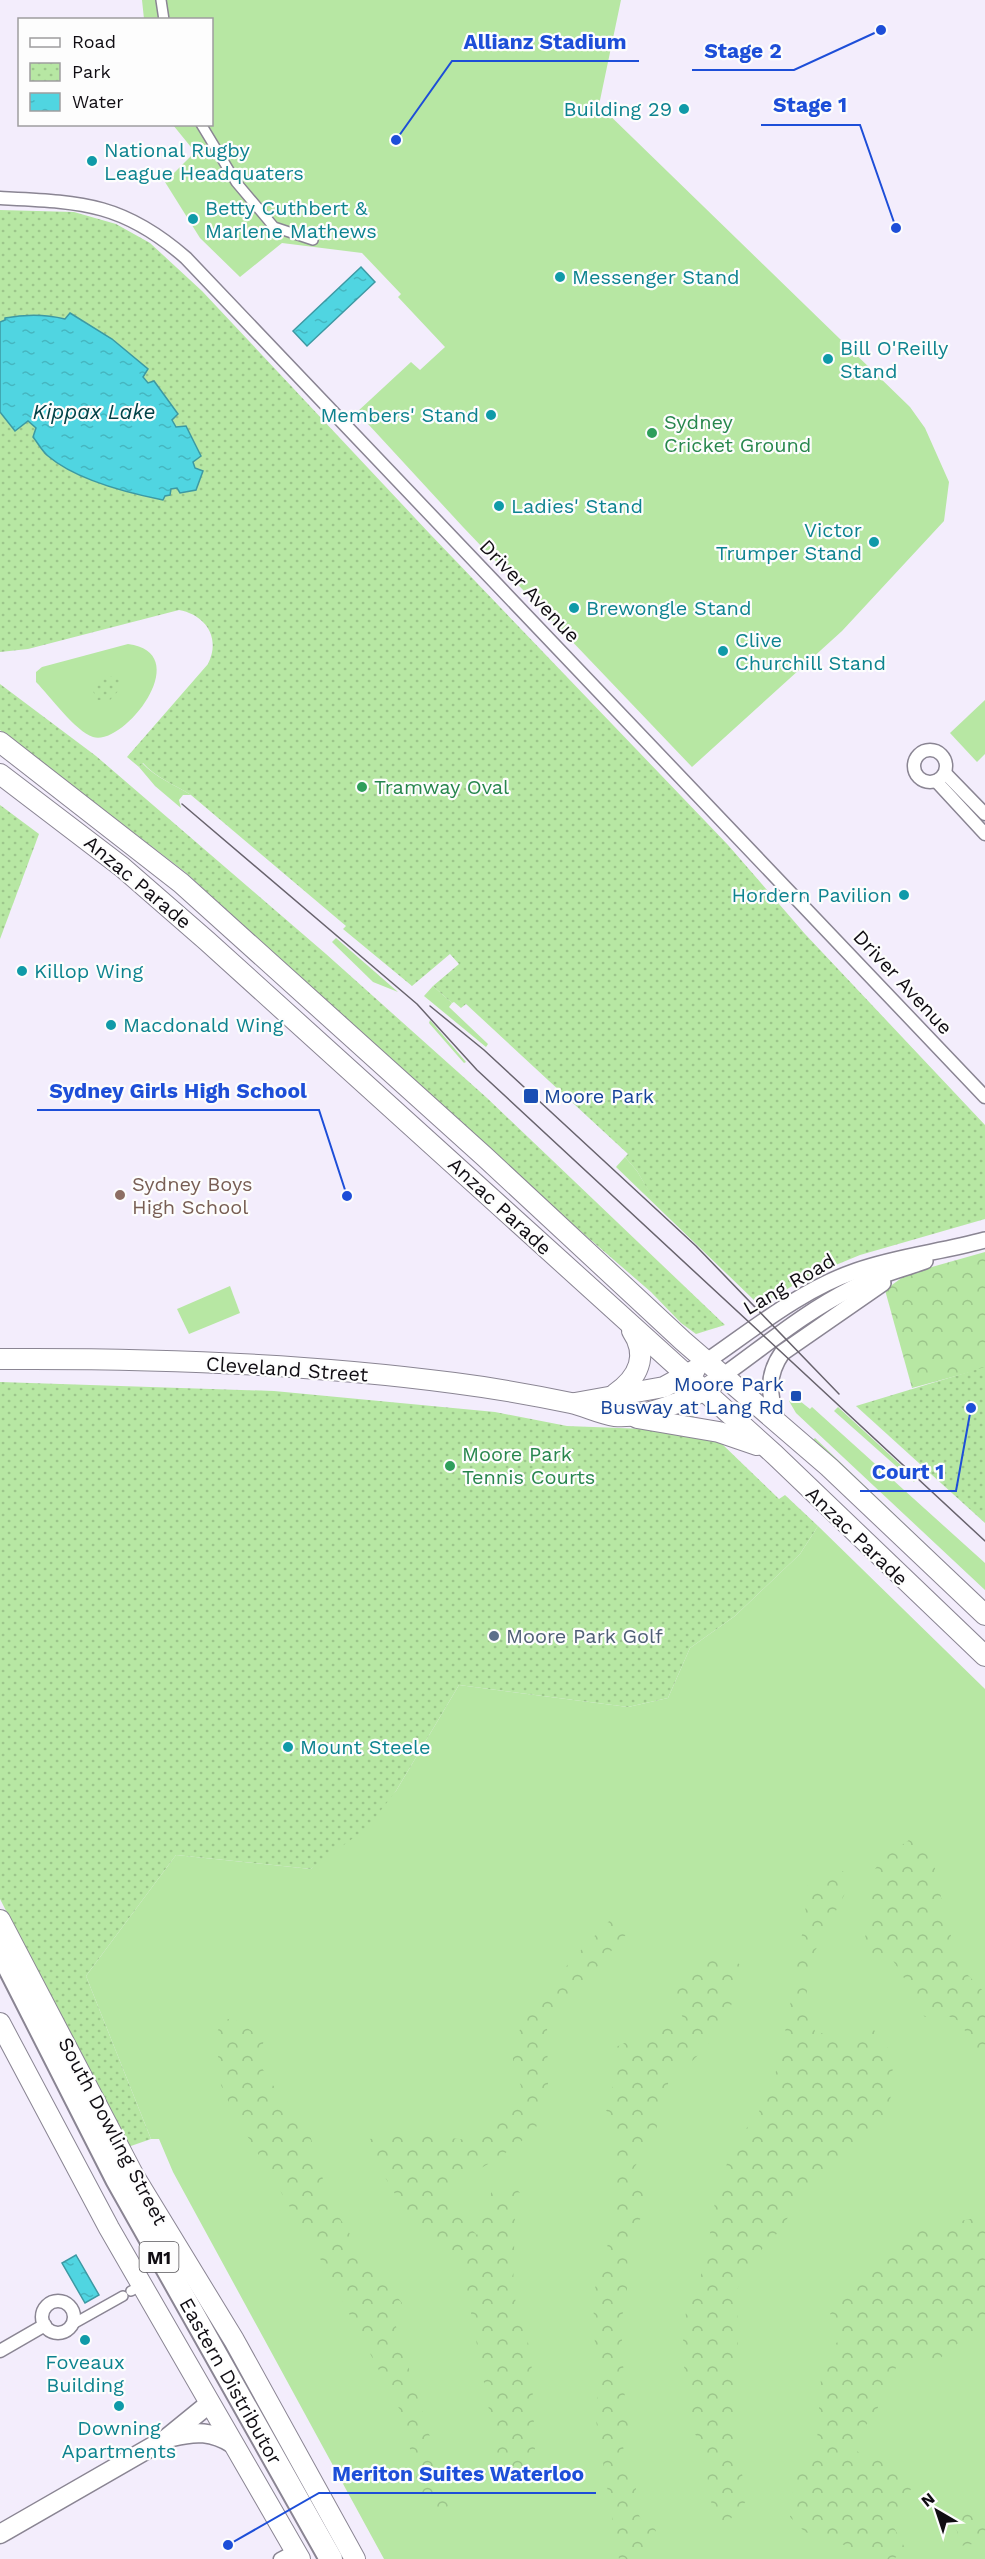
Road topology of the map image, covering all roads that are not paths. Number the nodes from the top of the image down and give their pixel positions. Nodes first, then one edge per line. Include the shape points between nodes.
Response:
1 (161, 0) edge
2 (164, 18) edge
3 (202, 126) edge
4 (0, 198) edge
5 (313, 240) dead end
6 (0, 742) edge
7 (0, 774) edge
8 (985, 814) edge
9 (985, 834) edge
10 (985, 1097) edge
11 (985, 1240) edge
12 (970, 1244) junction
13 (908, 1267) junction
14 (627, 1323) junction
15 (0, 1359) edge
16 (707, 1361) junction
17 (724, 1375) junction
18 (687, 1376) junction
19 (704, 1391) junction
20 (615, 1394) junction
21 (572, 1403) junction
22 (616, 1416) junction
23 (777, 1420) junction
24 (775, 1455) junction
25 (985, 1616) edge
26 (985, 1656) edge
27 (0, 1920) edge
28 (0, 1948) edge
29 (0, 1979) edge
30 (0, 2023) edge
31 (117, 2179) junction
32 (129, 2292) dead end
33 (72, 2324) junction
34 (45, 2325) junction
35 (0, 2351) edge
36 (210, 2403) junction
37 (167, 2438) junction
38 (233, 2444) junction
39 (0, 2534) edge
40 (297, 2557) edge
41 (331, 2559) edge
42 (345, 2559) edge
43 (355, 2559) edge

1 - 2 street
3 - 5 street via 236,182 274,227
4 - 10 street, Driver Avenue via 75,201 97,206 146,228 186,258
6 - 16 main road, Anzac Parade via 181,883
7 - 14 main road, Anzac Parade via 182,918
8 - 9 street via 940,777
11 - 12 street, Lang Road
12 - 13 street, Lang Road
12 - 16 street, Lang Road via 887,1261 830,1282 790,1304
13 - 17 street, Lang Road via 863,1283 831,1300
13 - 23 street via 857,1298 782,1353 771,1371 770,1381
14 - 18 main road, Anzac Parade
14 - 20 main road via 640,1348 640,1365 630,1382
15 - 21 main road, Cleveland Street via 157,1360 317,1370 452,1382
16 - 17 main road, Anzac Parade
16 - 18 main road, Cleveland Street
17 - 19 main road, Cleveland Street
17 - 23 main road, Anzac Parade
18 - 19 main road, Anzac Parade
18 - 20 main road, Cleveland Street via 664,1387
19 - 22 main road, Cleveland Street via 667,1406
19 - 24 main road, Anzac Parade
20 - 21 main road, Cleveland Street
21 - 22 main road, Cleveland Street
22 - 24 main road via 735,1436
23 - 25 main road, Anzac Parade
24 - 26 main road, Anzac Parade
27 - 43 main road, South Dowling Street via 134,2176 234,2340
28 - 31 highway, Eastern Distributor / M1
29 - 40 highway, Eastern Distributor / M1 via 105,2191 221,2389
30 - 36 main road via 104,2219
31 - 41 highway, Eastern Distributor / M1
31 - 42 highway via 219,2339
32 - 33 street
33 - 34 street via 59,2333
33 - 34 street via 72,2308 60,2301 50,2303 44,2311
34 - 35 street
36 - 37 main road
36 - 38 main road
37 - 38 main road via 203,2432
37 - 39 main road
38 - 40 main road

